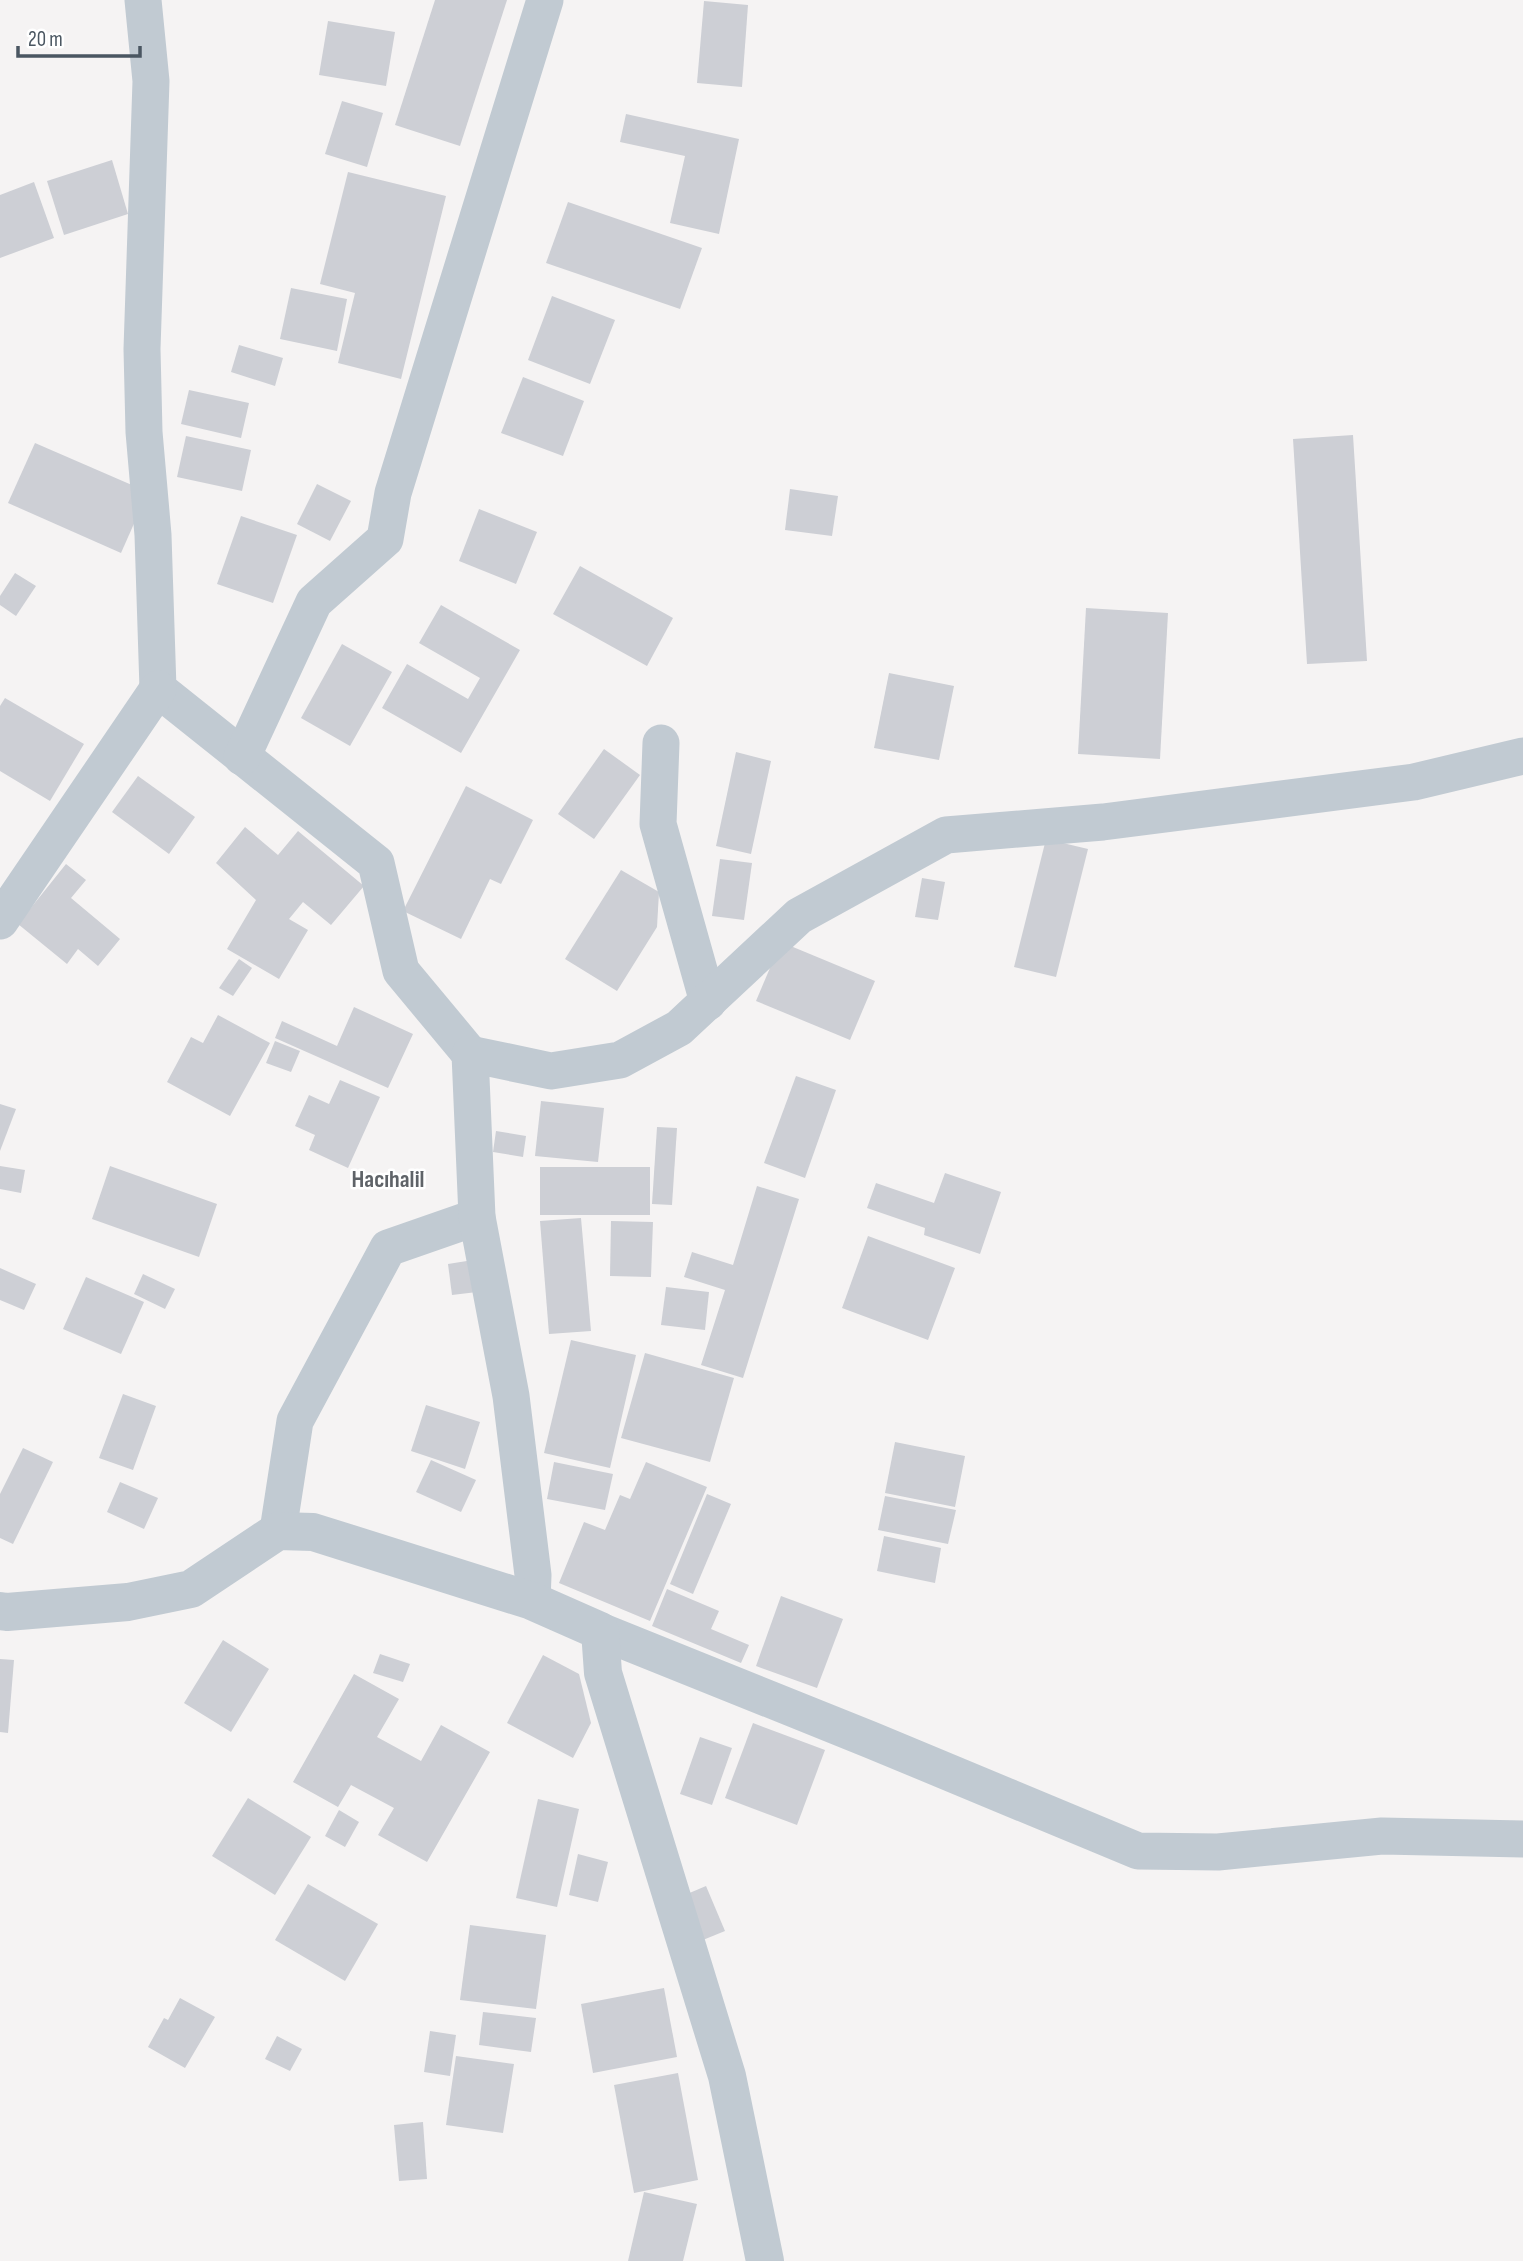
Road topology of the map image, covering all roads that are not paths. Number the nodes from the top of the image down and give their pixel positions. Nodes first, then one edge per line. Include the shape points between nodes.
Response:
1 (144, 0) edge
2 (545, 0) edge
3 (158, 689) junction
4 (661, 743) dead end
5 (1523, 756) edge
6 (242, 757) junction
7 (0, 921) edge
8 (708, 1002) junction
9 (470, 1054) junction
10 (477, 1217) junction
11 (278, 1531) junction
12 (532, 1601) junction
13 (0, 1611) edge
14 (600, 1631) junction
15 (1523, 1839) edge
16 (765, 2261) edge

1 - 3 street via 151,81 142,349
2 - 6 street via 393,493 385,539 314,603
3 - 6 street
3 - 7 street
4 - 8 street via 657,824
5 - 8 street via 1414,782 1103,822 946,835 799,916
6 - 9 street via 376,863 401,971
8 - 9 street via 679,1028 620,1060 551,1071
9 - 10 street
10 - 11 street via 388,1248 295,1421
10 - 12 street via 511,1395 533,1576
11 - 12 street via 313,1532
11 - 13 street via 191,1589 128,1602
12 - 14 street
14 - 15 street via 1138,1852 1218,1852 1382,1836
14 - 16 street via 603,1673 727,2076

